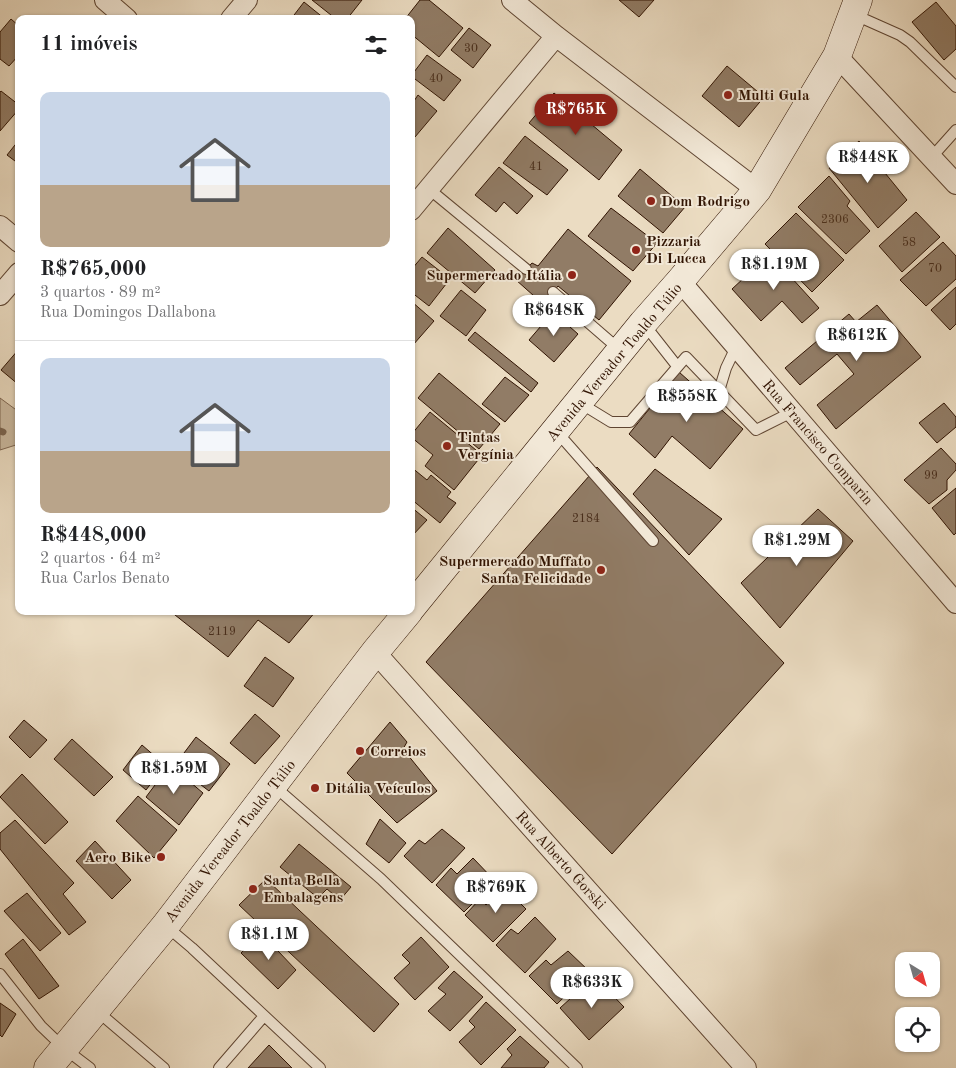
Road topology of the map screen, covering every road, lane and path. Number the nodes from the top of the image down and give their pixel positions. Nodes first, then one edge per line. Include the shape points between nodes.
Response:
1 (105, 0) edge
2 (248, 0) edge
3 (512, 0) edge
4 (856, 7) edge
5 (122, 15) edge
6 (235, 15) edge
7 (556, 36) junction
8 (837, 56) junction
9 (956, 87) edge
10 (956, 130) edge
11 (932, 158) junction
12 (956, 184) edge
13 (429, 188) junction
14 (757, 190) junction
15 (415, 205) edge
16 (0, 226) edge
17 (15, 239) edge
18 (526, 270) dead end
19 (15, 278) edge
20 (680, 281) junction
21 (554, 292) dead end
22 (0, 295) edge
23 (643, 323) junction
24 (736, 347) junction
25 (621, 351) junction
26 (677, 366) junction
27 (718, 391) junction
28 (580, 402) junction
29 (792, 412) junction
30 (556, 432) junction
31 (653, 540) dead end
32 (415, 603) edge
33 (956, 603) edge
34 (406, 615) edge
35 (375, 652) junction
36 (273, 786) junction
37 (165, 926) junction
38 (0, 974) edge
39 (96, 1010) junction
40 (264, 1016) junction
41 (57, 1058) edge
42 (90, 1068) edge
43 (164, 1068) edge
44 (219, 1068) edge
45 (320, 1068) edge
46 (578, 1068) edge
47 (746, 1068) edge

1 - 5 street
2 - 6 street
3 - 7 street
4 - 8 main road, Avenida Vereador Toaldo Túlio
4 - 9 lane via 910,42
7 - 13 street
7 - 14 street
8 - 11 street
8 - 14 main road, Avenida Vereador Toaldo Túlio
10 - 11 lane
11 - 12 street
13 - 15 street
13 - 18 lane
14 - 20 main road, Avenida Vereador Toaldo Túlio
16 - 17 street
19 - 22 street
20 - 23 main road, Avenida Vereador Toaldo Túlio
20 - 24 street, Rua Francisco Comparin
21 - 25 lane
23 - 25 main road, Avenida Vereador Toaldo Túlio
23 - 26 lane
24 - 27 lane
24 - 29 street, Rua Francisco Comparin
25 - 28 main road, Avenida Vereador Toaldo Túlio
26 - 27 lane via 686,357
26 - 28 lane via 630,422 611,422
27 - 29 lane via 756,430
28 - 30 main road, Avenida Vereador Toaldo Túlio
29 - 33 street, Rua Francisco Comparin
30 - 31 lane
30 - 32 main road, Avenida Vereador Toaldo Túlio
34 - 35 main road, Avenida Vereador Toaldo Túlio
35 - 36 main road, Avenida Vereador Toaldo Túlio
35 - 47 street, Rua Alberto Gorski
36 - 37 main road, Avenida Vereador Toaldo Túlio
36 - 46 lane via 381,879
37 - 39 main road, Avenida Vereador Toaldo Túlio
37 - 40 lane
38 - 41 lane via 41,1026
39 - 41 main road, Avenida Vereador Toaldo Túlio
39 - 43 lane
40 - 44 lane
40 - 45 lane
41 - 42 lane

